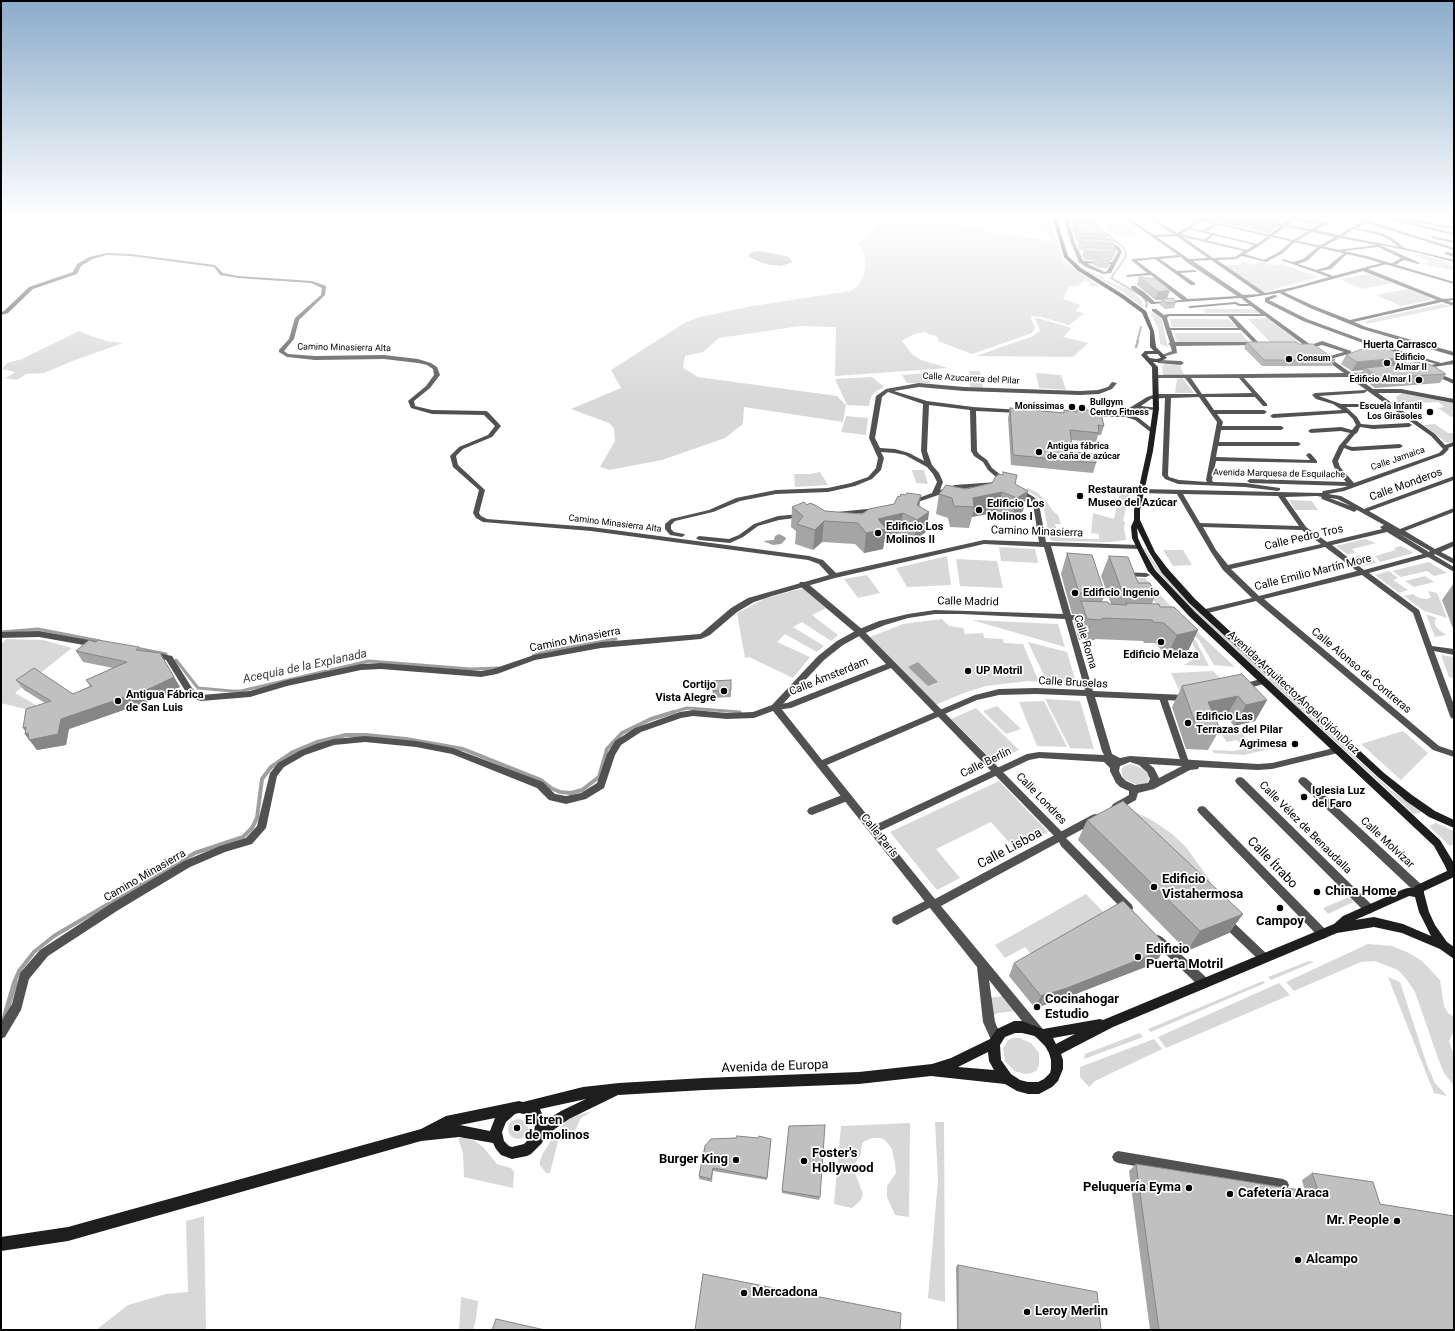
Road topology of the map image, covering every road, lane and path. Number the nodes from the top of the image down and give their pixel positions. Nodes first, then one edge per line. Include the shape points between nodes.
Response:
1 (60, 278) edge
2 (254, 278) edge
3 (1095, 278) edge
4 (1157, 278) edge
5 (1185, 278) edge
6 (1214, 278) edge
7 (1240, 278) edge
8 (1328, 278) edge
9 (1388, 278) edge
10 (1437, 278) edge
11 (1454, 283) edge
12 (1193, 284) dead end
13 (1132, 287) dead end
14 (1279, 291) junction
15 (1264, 294) junction
16 (1284, 294) junction
17 (1242, 297) junction
18 (1454, 299) edge
19 (1444, 300) junction
20 (1187, 301) junction
21 (1153, 303) junction
22 (1252, 304) junction
23 (1454, 305) edge
24 (1190, 307) dead end
25 (1154, 310) junction
26 (1144, 312) junction
27 (1, 314) edge
28 (1229, 315) junction
29 (1266, 315) junction
30 (1164, 317) junction
31 (1349, 322) junction
32 (1167, 329) junction
33 (1242, 329) junction
34 (1257, 344) junction
35 (1264, 344) edge
36 (1299, 344) edge
37 (1308, 345) junction
38 (1153, 346) junction
39 (1172, 346) junction
40 (1147, 352) junction
41 (1454, 354) edge
42 (1161, 357) junction
43 (1148, 359) junction
44 (1327, 359) junction
45 (1454, 362) edge
46 (1182, 363) dead end
47 (1441, 364) junction
48 (1154, 367) junction
49 (1380, 372) edge
50 (1350, 375) junction
51 (1240, 376) junction
52 (1155, 377) junction
53 (1187, 377) junction
54 (1454, 382) edge
55 (1114, 383) dead end
56 (906, 387) junction
57 (888, 390) junction
58 (1364, 391) dead end
59 (1372, 391) junction
60 (1168, 395) junction
61 (1200, 395) junction
62 (1256, 395) junction
63 (1156, 396) junction
64 (908, 397) junction
65 (1454, 401) edge
66 (926, 403) junction
67 (1265, 405) dead end
68 (1364, 405) dead end
69 (1341, 406) junction
70 (1133, 408) junction
71 (973, 409) junction
72 (1156, 409) junction
73 (1348, 411) junction
74 (1024, 412) edge
75 (1213, 412) junction
76 (1264, 412) dead end
77 (1082, 414) edge
78 (1113, 414) junction
79 (1272, 416) dead end
80 (1137, 419) junction
81 (1154, 422) junction
82 (1409, 425) dead end
83 (1359, 426) junction
84 (1220, 428) junction
85 (1281, 428) dead end
86 (1311, 431) dead end
87 (1153, 432) junction
88 (1355, 432) junction
89 (1217, 444) junction
90 (1298, 444) dead end
91 (1454, 444) edge
92 (1342, 446) junction
93 (1400, 446) dead end
94 (1445, 448) junction
95 (877, 450) junction
96 (924, 451) junction
97 (907, 454) junction
98 (1454, 454) edge
99 (1309, 455) dead end
100 (1213, 459) junction
101 (929, 466) junction
102 (1454, 478) edge
103 (940, 482) junction
104 (1210, 482) junction
105 (1006, 485) junction
106 (1239, 485) junction
107 (1352, 485) junction
108 (955, 487) junction
109 (1141, 491) junction
110 (1179, 492) junction
111 (1323, 492) joint
112 (935, 494) junction
113 (1260, 494) junction
114 (1280, 494) junction
115 (1301, 495) junction
116 (1346, 500) junction
117 (902, 506) edge
118 (882, 509) edge
119 (1454, 510) edge
120 (1364, 511) junction
121 (833, 514) edge
122 (810, 515) edge
123 (1137, 520) junction
124 (1198, 525) junction
125 (1304, 528) junction
126 (1388, 530) junction
127 (1400, 531) junction
128 (1454, 543) edge
129 (1326, 544) junction
130 (1045, 545) junction
131 (1139, 548) junction
132 (1431, 553) junction
133 (1454, 562) edge
134 (1226, 568) junction
135 (1454, 570) edge
136 (1364, 572) junction
137 (1113, 573) edge
138 (1146, 575) dead end
139 (834, 576) junction
140 (804, 584) junction
141 (1257, 598) junction
142 (1204, 612) junction
143 (1192, 614) junction
144 (1066, 617) junction
145 (1181, 617) edge
146 (1095, 618) edge
147 (860, 632) junction
148 (1, 635) edge
149 (100, 645) edge
150 (1430, 648) junction
151 (1454, 652) edge
152 (146, 654) edge
153 (891, 665) junction
154 (1264, 681) junction
155 (1231, 689) edge
156 (1090, 694) junction
157 (1195, 696) edge
158 (1163, 698) junction
159 (775, 707) junction
160 (1452, 707) edge
161 (939, 714) junction
162 (1454, 716) edge
163 (1338, 750) junction
164 (1454, 754) edge
165 (1130, 759) junction
166 (1184, 762) junction
167 (821, 764) junction
168 (1117, 764) junction
169 (1222, 766) junction
170 (997, 771) junction
171 (1240, 781) dead end
172 (1303, 781) dead end
173 (1151, 786) junction
174 (1134, 789) junction
175 (847, 797) junction
176 (1202, 810) dead end
177 (812, 811) dead end
178 (1454, 824) edge
179 (874, 830) junction
180 (1061, 837) junction
181 (1453, 873) edge
182 (1419, 891) junction
183 (932, 903) junction
184 (1369, 909) junction
185 (1215, 912) edge
186 (1134, 915) edge
187 (897, 920) dead end
188 (1336, 928) junction
189 (1150, 932) edge
190 (1323, 934) junction
191 (1444, 945) junction
192 (1454, 954) edge
193 (1264, 958) junction
194 (982, 965) junction
195 (1204, 983) junction
196 (1109, 1023) junction
197 (1, 1033) edge
198 (1040, 1034) junction
199 (995, 1040) junction
200 (1054, 1051) junction
201 (931, 1070) junction
202 (1007, 1078) junction
203 (619, 1089) junction
204 (525, 1107) junction
205 (512, 1109) junction
206 (540, 1132) junction
207 (421, 1135) junction
208 (497, 1138) junction
209 (1118, 1157) dead end
210 (1283, 1185) dead end
211 (1, 1244) edge

1 - 27 street, Camino Minasierra Alta via 31,288
2 - 139 street, Camino Minasierra Alta via 312,282 324,287 323,295 297,319 291,339 281,351 287,355 314,358 384,357 429,364 435,368 437,375 428,387 411,401 413,407 432,412 486,413 498,426 490,436 461,448 453,456 454,466 482,490 476,513 485,521 591,529 810,558 821,562
3 - 26 main road
4 - 20 street
5 - 12 street
6 - 17 street
7 - 15 street
8 - 14 street
9 - 19 street
10 - 11 street
13 - 21 street
14 - 15 street
14 - 16 street
15 - 17 street
16 - 31 street
16 - 47 street via 1267,301 1305,320 1362,341
17 - 20 street
17 - 22 street
18 - 19 street
19 - 23 street
19 - 31 street
20 - 21 street
21 - 25 street via 1157,310
22 - 24 street
22 - 29 street
25 - 26 street
25 - 30 street
26 - 38 main road via 1152,331
28 - 29 street
28 - 30 street
28 - 33 street
29 - 37 street
30 - 32 street
31 - 41 street via 1387,336
32 - 33 street
32 - 39 street
33 - 34 street
34 - 35 street
34 - 39 street
36 - 37 street
37 - 44 street
37 - 44 street via 1322,343 1349,352
38 - 40 main road
38 - 42 main road
39 - 42 street via 1175,352
40 - 42 main road
40 - 43 main road via 1144,355
42 - 43 main road
42 - 46 street
42 - 48 main road
43 - 48 main road
44 - 50 street
45 - 47 street
47 - 54 street via 1417,368
48 - 52 main road, Avenida Arquitecto Ángel Gijón Díaz
49 - 50 street
50 - 51 street
50 - 59 street
51 - 53 street
51 - 62 street
52 - 53 street
52 - 63 main road, Avenida Arquitecto Ángel Gijón Díaz
53 - 61 street
55 - 56 street, Calle Azucarera del Pilar via 1110,388 1099,392 1080,393 938,386
56 - 57 street, Calle Azucarera del Pilar
56 - 64 street
57 - 64 street
57 - 95 street via 879,396 872,438
58 - 69 street via 1315,395
59 - 65 street via 1401,391
59 - 94 street via 1433,435
60 - 61 street
60 - 63 street
60 - 104 street, Avenida Marquesa de Esquilache via 1164,475 1178,482
61 - 62 street
61 - 75 street
62 - 67 street
63 - 70 street
63 - 72 main road, Avenida Arquitecto Ángel Gijón Díaz
64 - 66 street
66 - 71 street
66 - 96 street
68 - 69 street
69 - 73 street
70 - 72 street
70 - 78 street
70 - 80 street via 1131,413
71 - 74 street
71 - 105 street via 974,451
72 - 81 main road, Avenida Arquitecto Ángel Gijón Díaz
73 - 79 street
73 - 83 street
75 - 76 street
75 - 84 street via 1220,422
77 - 78 street
78 - 80 street
80 - 81 street
80 - 87 street
81 - 87 main road, Avenida Arquitecto Ángel Gijón Díaz
82 - 83 street
83 - 88 street
84 - 85 street
84 - 89 street
86 - 88 street via 1340,429
87 - 109 main road, Avenida Arquitecto Ángel Gijón Díaz
88 - 92 street
89 - 90 street
89 - 100 street
91 - 94 street, Calle Jamaica
92 - 93 street via 1352,449
92 - 107 street via 1335,461
94 - 98 street
94 - 107 street, Calle Jamaica via 1441,454
95 - 97 street
95 - 122 street via 881,458 880,469 870,478 853,486 756,494 711,511 673,520 668,524 668,529 672,534 730,541 756,525 778,518
96 - 97 street
96 - 101 street
97 - 101 street
99 - 100 street via 1315,462
100 - 104 street
101 - 103 street
102 - 120 street, Calle Monderos
103 - 108 street
103 - 112 street
104 - 106 street, Avenida Marquesa de Esquilache
104 - 107 street, Avenida Marquesa de Esquilache
105 - 108 street via 978,484
105 - 130 street, Calle Roma via 1032,498 1036,504
106 - 111 street, Avenida Marquesa de Esquilache
106 - 113 street, Avenida Marquesa de Esquilache
107 - 111 street, Calle Jamaica via 1342,490
107 - 116 street via 1350,496
108 - 112 street
109 - 110 street, Avenida Marquesa de Esquilache
109 - 123 main road, Avenida Arquitecto Ángel Gijón Díaz
110 - 113 street, Avenida Marquesa de Esquilache
110 - 124 street, Calle Alonso de Contreras
112 - 117 street
113 - 114 street, Avenida Marquesa de Esquilache
114 - 115 street, Avenida Marquesa de Esquilache
114 - 125 street
115 - 116 street, Avenida Marquesa de Esquilache via 1330,495
115 - 126 street, Avenida Marquesa de Esquilache via 1338,502
116 - 120 street, Avenida Marquesa de Esquilache
118 - 121 street
119 - 127 street
120 - 127 street, Avenida Marquesa de Esquilache
123 - 131 main road, Avenida Arquitecto Ángel Gijón Díaz via 1134,527
123 - 142 main road, Avenida Arquitecto Ángel Gijón Díaz via 1152,552 1165,571
124 - 125 street
124 - 134 street, Calle Alonso de Contreras via 1213,552
125 - 129 street
126 - 129 street, Calle Pedro Tros
126 - 132 street, Avenida Marquesa de Esquilache
127 - 132 street, Avenida Marquesa de Esquilache
128 - 132 street, Calle Emilio Martín More
129 - 134 street, Calle Pedro Tros
129 - 136 street
130 - 131 street, Camino Minasierra
130 - 139 street, Camino Minasierra via 984,542
130 - 144 street, Calle Roma via 1057,570
131 - 143 main road, Avenida Arquitecto Ángel Gijón Díaz via 1152,571
132 - 133 street, Avenida Marquesa de Esquilache
132 - 135 street, Avenida Marquesa de Esquilache
132 - 136 street, Calle Emilio Martín More
134 - 141 street, Calle Alonso de Contreras
136 - 141 street, Calle Emilio Martín More
136 - 150 street via 1416,612
137 - 138 street
139 - 140 street, Camino Minasierra
140 - 147 street, Calle Londres
140 - 152 street, Camino Minasierra via 751,600 701,636 601,645 534,658 481,674 381,666 361,667 250,694 210,698 195,696 169,658
141 - 142 street, Calle Emilio Martín More
141 - 164 street, Calle Alonso de Contreras via 1436,748
142 - 178 main road, Avenida Arquitecto Ángel Gijón Díaz via 1381,775 1426,810
143 - 145 street
143 - 154 main road, Avenida Arquitecto Ángel Gijón Díaz
144 - 146 street, Calle Madrid
144 - 147 street, Calle Madrid via 935,612 895,619
144 - 156 street, Calle Roma
147 - 153 street, Calle Londres
147 - 159 street, Calle Madrid via 821,658
148 - 149 street via 39,634
150 - 151 street
150 - 160 street
153 - 159 street, Calle Ámsterdam via 788,706
153 - 161 street, Calle Londres
154 - 155 street
154 - 163 main road, Avenida Arquitecto Ángel Gijón Díaz
156 - 158 street, Calle Bruselas
156 - 161 street, Calle Bruselas via 999,692 976,698
156 - 168 street, Calle Roma via 1106,751
157 - 158 street, Calle Bruselas via 1181,699
158 - 166 street
159 - 167 street, Calle París
159 - 197 street, Camino Minasierra via 754,716 693,712 638,730 618,743 610,754 601,785 583,796 566,800 552,797 540,785 453,751 416,744 350,740 334,742 302,753 281,765 273,775 261,828 249,841 187,864 44,953 24,977 17,1006
160 - 162 street
161 - 167 street, Calle Bruselas
161 - 170 street, Calle Londres
163 - 169 street via 1272,766
163 - 181 main road, Avenida Arquitecto Ángel Gijón Díaz via 1437,843
165 - 166 street
165 - 168 street
165 - 173 street via 1142,763 1151,770 1155,779
166 - 169 street
167 - 175 street, Calle París
168 - 170 street, Calle Berlín via 1098,758 1039,755 1027,757
168 - 174 street via 1114,771 1119,780
169 - 173 street via 1189,766
170 - 179 street, Calle Berlín
170 - 180 street, Calle Londres
171 - 184 street, Calle Vélez de Benaudalla
172 - 182 street, Calle Molvízar
173 - 174 street
174 - 180 street, Calle Lisboa via 1133,797
175 - 177 street
175 - 179 street, Calle París
176 - 190 street, Calle Ítrabo
179 - 183 street, Calle París
180 - 183 street, Calle Lisboa
180 - 186 street, Calle Londres
181 - 182 main road
182 - 184 main road via 1408,892
182 - 191 main road via 1431,928
183 - 187 street, Calle Lisboa
183 - 194 street, Calle París
184 - 188 main road via 1347,919
185 - 193 street
188 - 190 main road
188 - 191 main road via 1374,922 1403,928
189 - 195 street
190 - 193 main road
191 - 192 main road
193 - 195 main road
194 - 198 street, Calle París
194 - 199 street via 987,1011
195 - 196 main road
196 - 198 main road
196 - 200 main road
198 - 199 main road via 1022,1027 1014,1027 1007,1029
198 - 200 main road
199 - 201 main road, Avenida de Europa via 952,1063
199 - 202 main road via 995,1061
200 - 202 main road via 1057,1069 1048,1083 1039,1088 1028,1088 1017,1085
201 - 202 main road, Avenida de Europa
201 - 203 main road, Avenida de Europa via 859,1078
203 - 204 main road, Avenida de Europa via 583,1093
203 - 206 main road, Avenida de Europa via 565,1115
204 - 205 main road
204 - 206 main road via 536,1113 541,1125
205 - 207 main road via 446,1122
205 - 208 main road via 501,1118
206 - 208 main road via 533,1145 520,1152 505,1151
207 - 208 main road via 458,1131
207 - 211 main road via 68,1234
209 - 210 street

